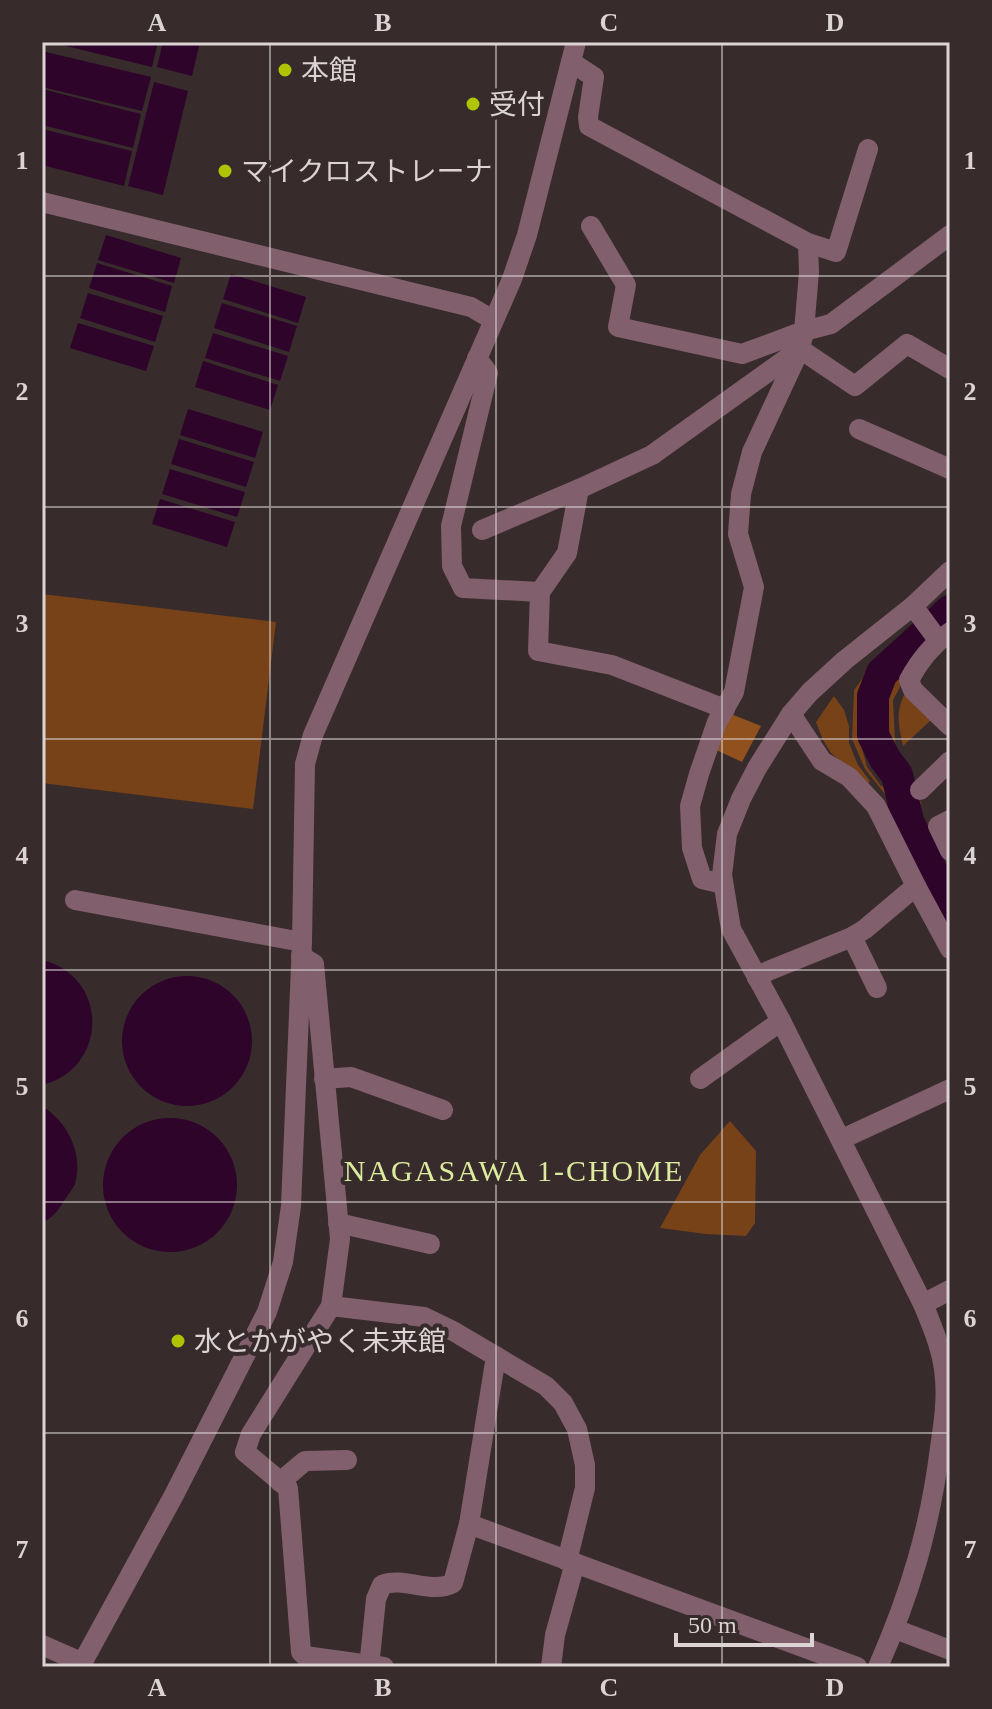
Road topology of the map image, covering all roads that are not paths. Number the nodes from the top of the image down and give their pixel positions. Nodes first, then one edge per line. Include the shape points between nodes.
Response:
1 (574, 52) edge
2 (868, 149) dead end
3 (42, 202) edge
4 (591, 226) dead end
5 (950, 235) edge
6 (808, 243) junction
7 (493, 320) junction
8 (802, 340) junction
9 (477, 358) junction
10 (950, 369) edge
11 (859, 429) dead end
12 (950, 469) edge
13 (579, 489) junction
14 (482, 530) dead end
15 (950, 571) edge
16 (540, 592) junction
17 (932, 627) edge
18 (725, 709) junction
19 (791, 714) junction
20 (950, 726) edge
21 (950, 761) edge
22 (920, 790) dead end
23 (950, 820) edge
24 (950, 851) edge
25 (723, 884) junction
26 (916, 886) junction
27 (75, 900) dead end
28 (852, 937) junction
29 (302, 949) junction
30 (950, 949) edge
31 (757, 978) junction
32 (877, 988) dead end
33 (781, 1021) junction
34 (324, 1079) junction
35 (700, 1079) dead end
36 (950, 1089) edge
37 (443, 1110) dead end
38 (842, 1139) junction
39 (338, 1223) junction
40 (430, 1244) dead end
41 (950, 1290) edge
42 (923, 1304) junction
43 (331, 1306) junction
44 (496, 1356) junction
45 (948, 1389) edge
46 (347, 1460) dead end
47 (944, 1471) edge
48 (280, 1482) junction
49 (469, 1524) junction
50 (571, 1562) junction
51 (895, 1629) junction
52 (42, 1645) edge
53 (950, 1650) edge
54 (82, 1665) edge
55 (374, 1666) edge
56 (551, 1667) edge
57 (857, 1667) edge
58 (878, 1667) edge

1 - 6 street via 594,77 589,126
1 - 7 street via 527,235
2 - 6 street via 836,252
3 - 7 street via 471,307
4 - 8 street via 626,285 618,327 742,354
5 - 8 street
6 - 8 street
7 - 9 street
8 - 10 street via 855,386 907,344
8 - 13 street via 652,455
8 - 18 street via 752,452 741,494 738,534 754,587 734,692
9 - 16 street via 488,373 451,526 452,566 463,588
9 - 29 street via 313,735 305,764
11 - 12 street
13 - 14 street
13 - 16 street via 567,553
15 - 17 street
16 - 18 street via 538,651 612,665
17 - 19 street via 845,660
17 - 20 street via 909,680
18 - 25 street via 690,806 692,848 702,879
19 - 25 street via 757,768 727,834
19 - 26 street via 822,761 849,777 876,806
21 - 22 street
23 - 24 street via 938,826
25 - 31 street via 731,929
26 - 28 street
26 - 30 street
27 - 29 street
28 - 31 street
28 - 32 street
29 - 34 street via 314,964
29 - 54 street via 291,1206 283,1262 267,1312
31 - 33 street
33 - 35 street
33 - 38 street
34 - 37 street via 351,1077
34 - 39 street
36 - 38 street
38 - 42 street
39 - 40 street
39 - 43 street
41 - 42 street
42 - 45 street via 939,1344
43 - 44 street via 424,1317
43 - 48 street via 245,1452
44 - 49 street
44 - 50 street via 546,1386 577,1429 585,1488
45 - 47 street
46 - 48 street via 305,1461
47 - 51 street
48 - 55 street via 288,1488 301,1652
49 - 50 street
49 - 55 street via 453,1583 445,1588 373,1584
50 - 56 street
50 - 57 street
51 - 53 street
51 - 58 street
52 - 54 street

